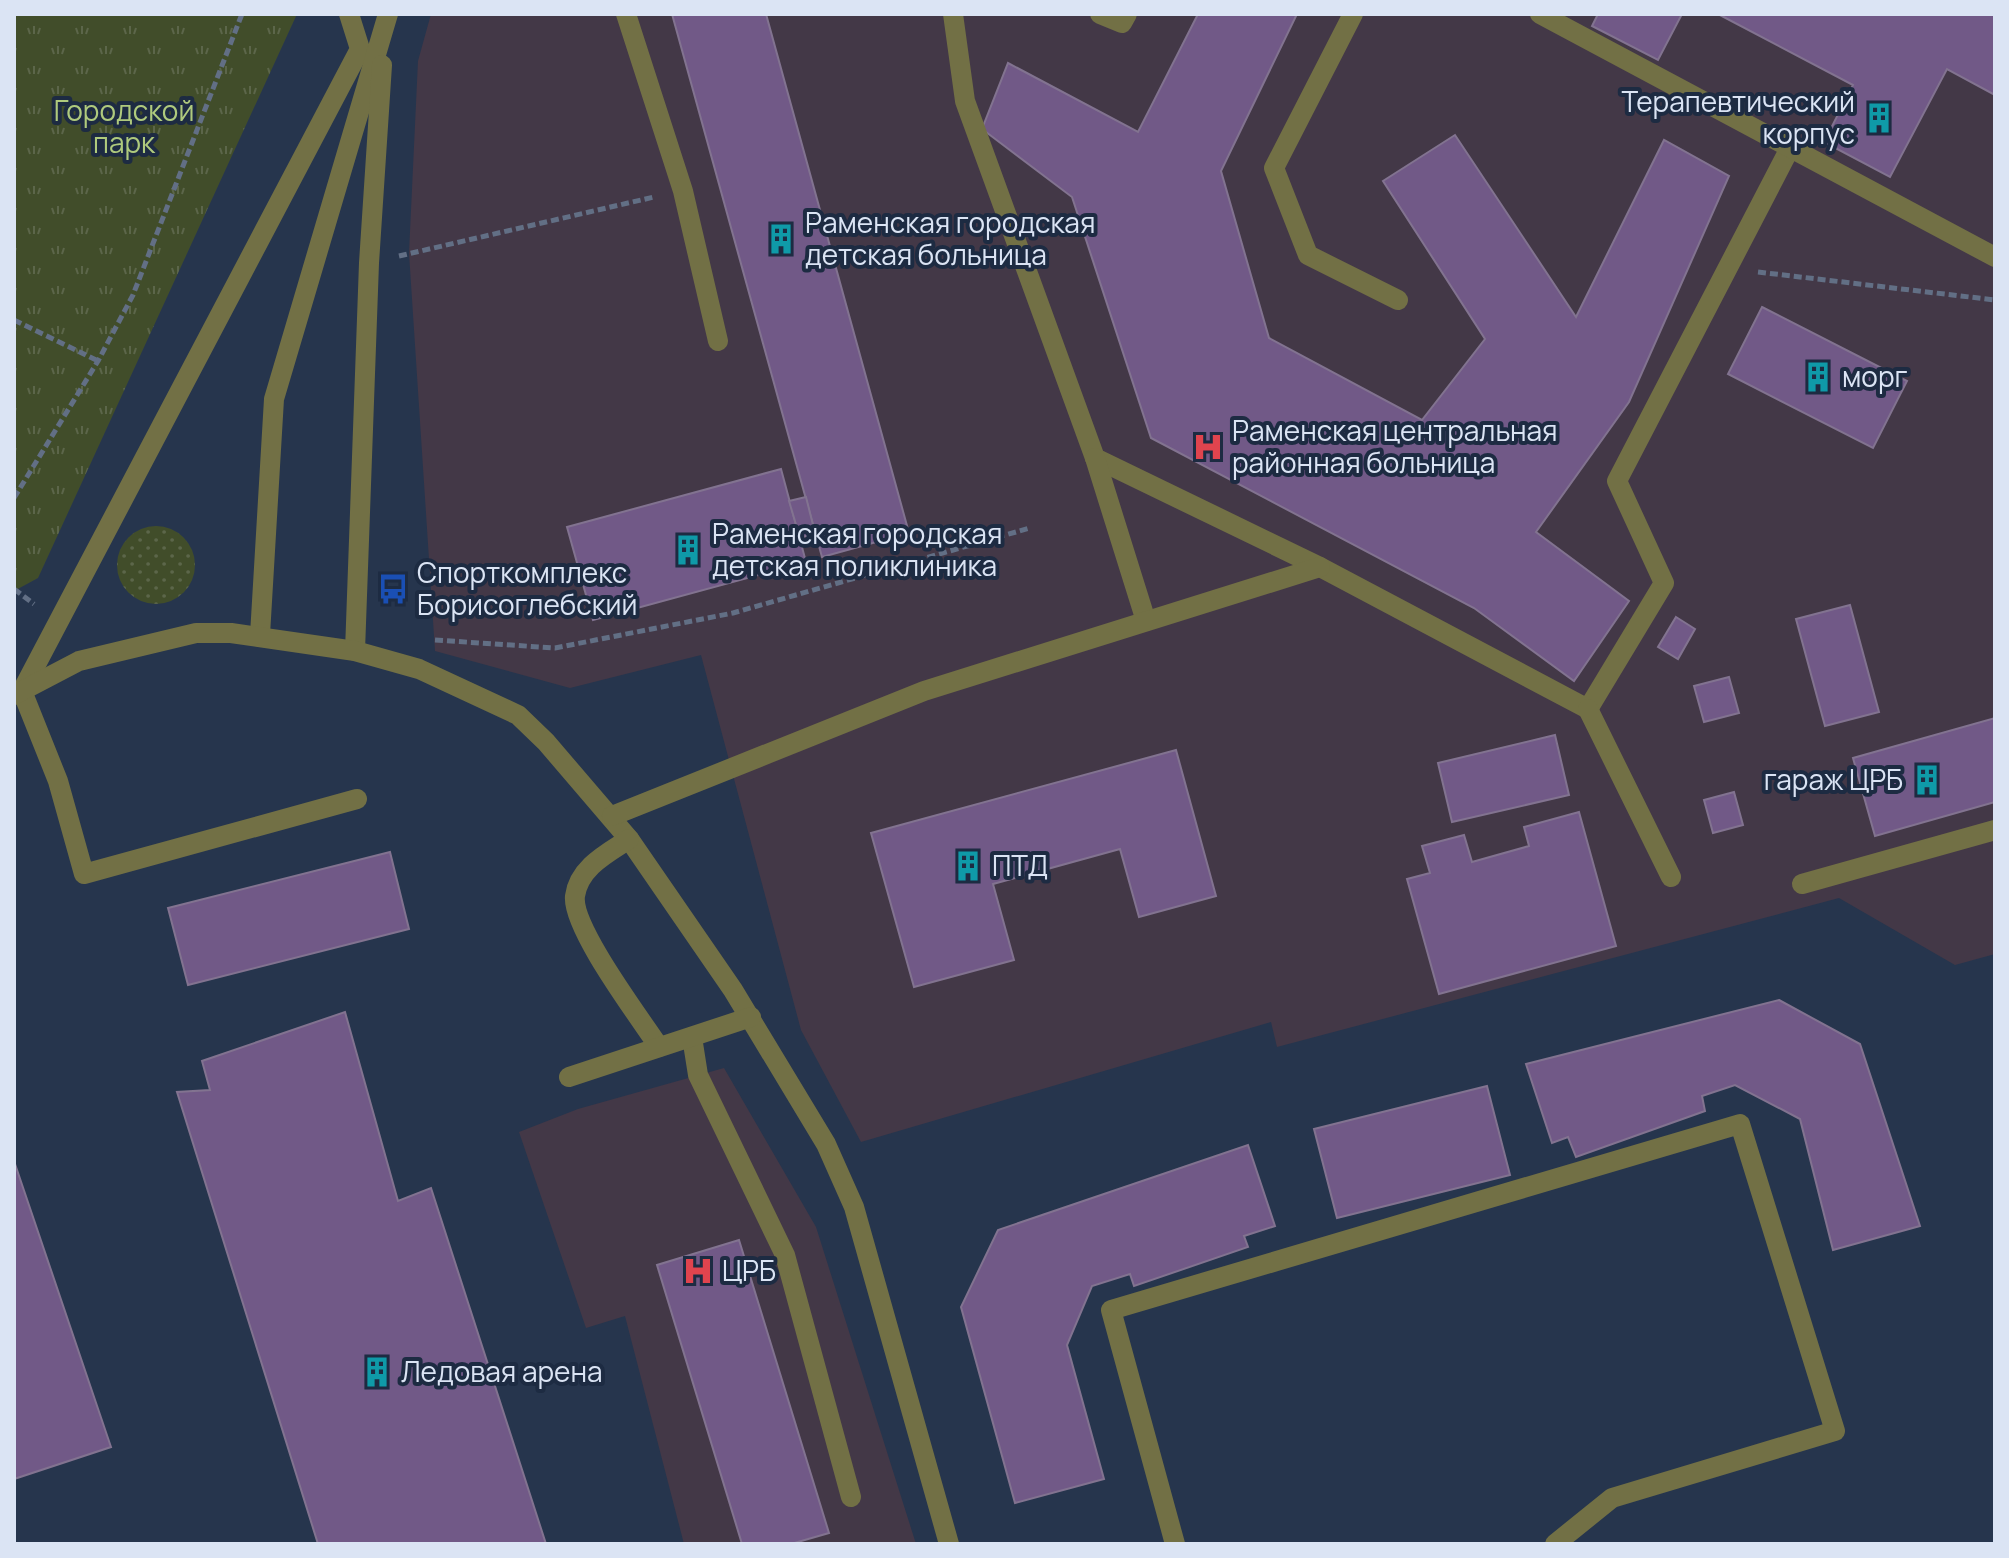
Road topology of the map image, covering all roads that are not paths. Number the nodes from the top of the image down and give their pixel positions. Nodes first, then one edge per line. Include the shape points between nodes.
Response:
1 (349, 14) edge
2 (626, 14) edge
3 (953, 14) edge
4 (1100, 14) edge
5 (1127, 14) edge
6 (1353, 14) edge
7 (1540, 14) edge
8 (386, 21) edge
9 (1790, 148) junction
10 (1995, 257) edge
11 (1398, 300) dead end
12 (718, 341) dead end
13 (1095, 458) junction
14 (1320, 567) junction
15 (1146, 621) junction
16 (260, 635) junction
17 (355, 651) junction
18 (18, 693) edge
19 (1588, 709) junction
20 (357, 799) dead end
21 (612, 816) junction
22 (1995, 830) edge
23 (629, 839) junction
24 (1671, 877) dead end
25 (1802, 884) dead end
26 (751, 1017) junction
27 (692, 1037) junction
28 (659, 1047) junction
29 (569, 1077) dead end
30 (851, 1497) dead end
31 (949, 1544) edge
32 (1175, 1544) edge
33 (1555, 1544) edge

1 - 18 lane via 360,49
2 - 12 lane via 683,191
3 - 13 lane via 965,101
4 - 5 lane via 1122,23
6 - 11 lane via 1274,168 1308,255
7 - 9 lane
8 - 16 lane via 274,399
8 - 17 lane via 369,263
9 - 10 lane
9 - 19 lane via 1617,481 1664,583
13 - 14 lane
13 - 15 lane
14 - 15 lane
14 - 19 lane
15 - 21 lane via 924,691
16 - 17 lane
16 - 18 lane via 196,633 142,644 79,661
17 - 21 lane via 419,669 518,715
18 - 20 lane via 58,781 84,874
19 - 24 lane
21 - 23 lane
22 - 25 lane
23 - 26 lane
23 - 28 lane via 591,864 575,896 582,928
26 - 27 lane
26 - 31 lane via 818,1130 854,1207
27 - 28 lane
27 - 30 lane via 698,1075 785,1255
28 - 29 lane
32 - 33 lane via 1111,1310 1740,1124 1835,1431 1612,1498

